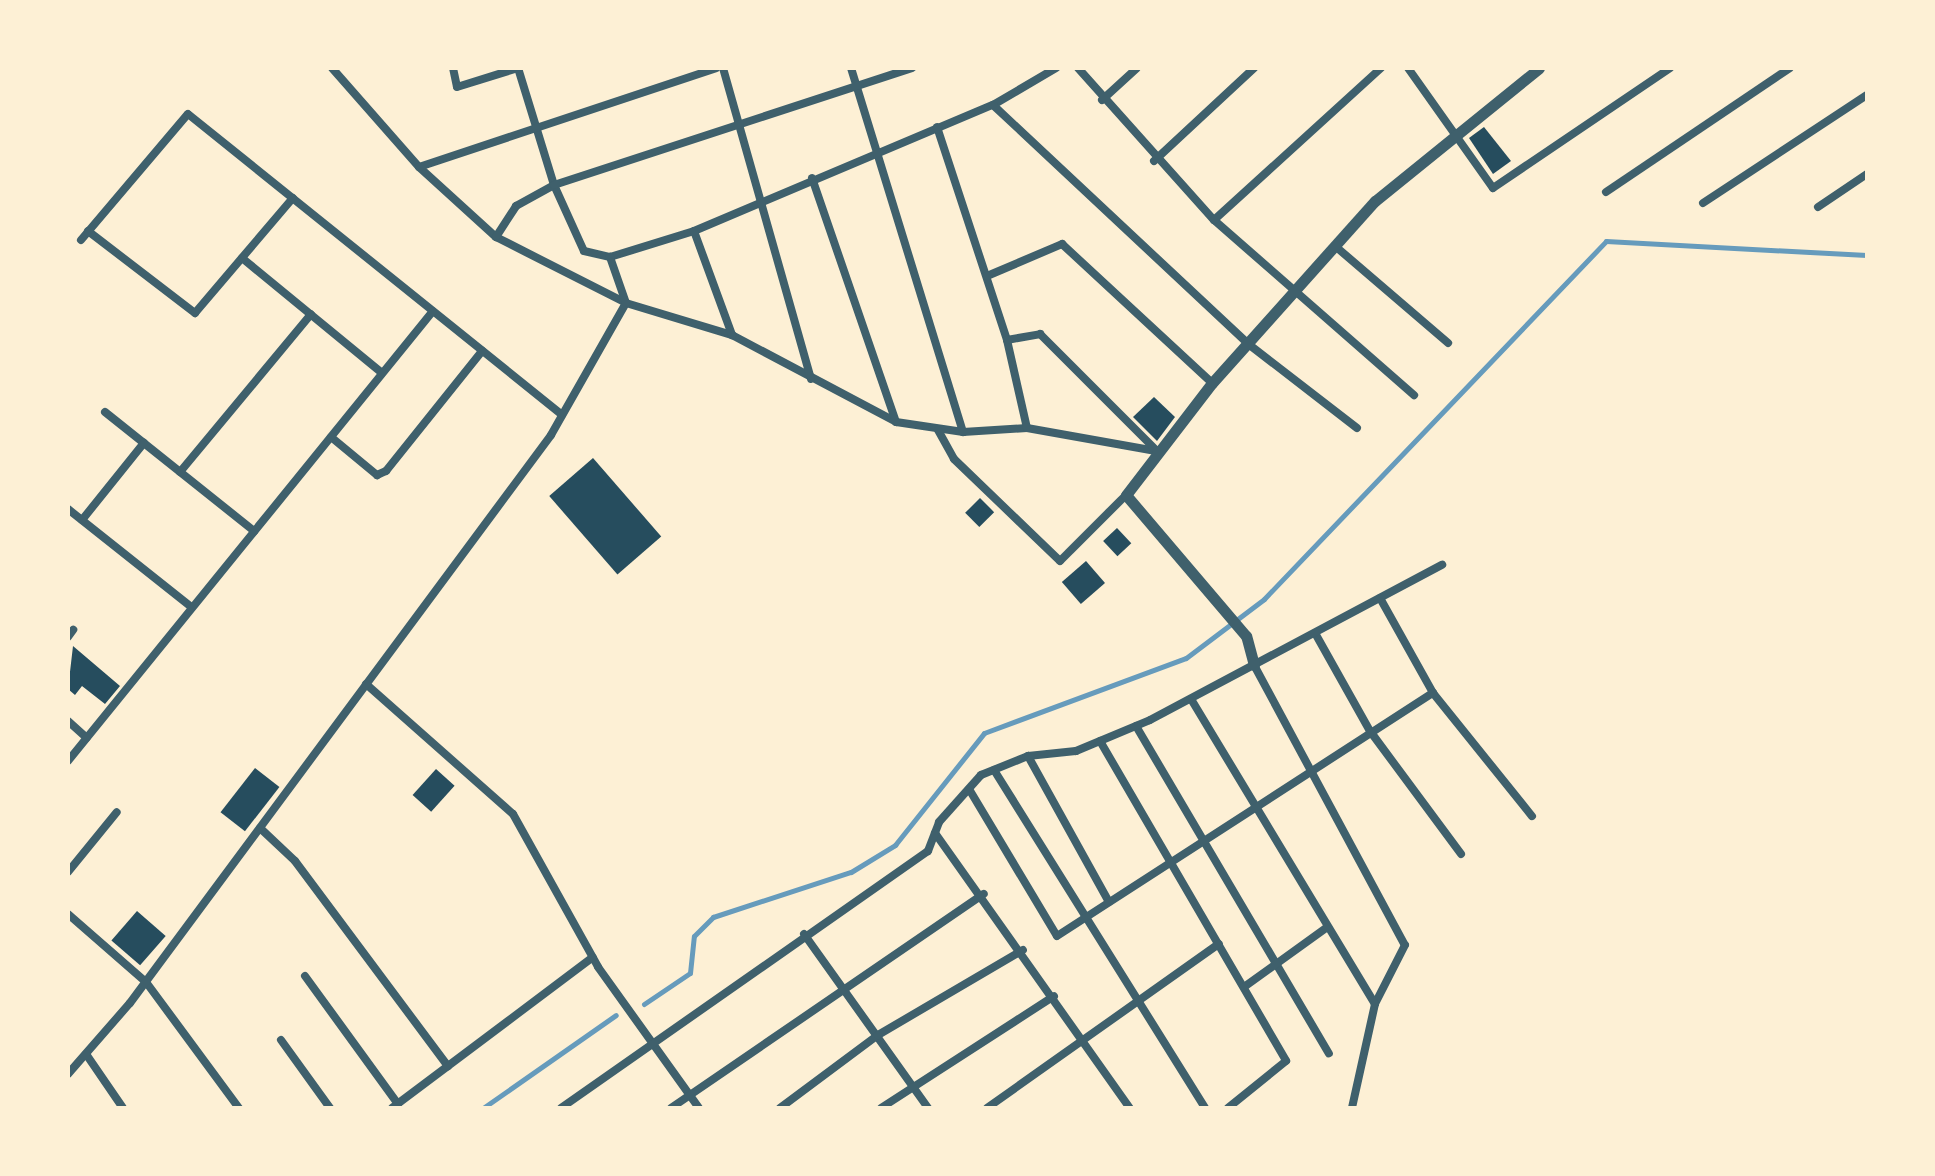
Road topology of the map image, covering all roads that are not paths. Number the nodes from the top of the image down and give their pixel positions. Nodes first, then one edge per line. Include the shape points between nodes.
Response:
1 (332, 68) edge
2 (453, 68) edge
3 (716, 68) edge
4 (723, 68) edge
5 (851, 68) edge
6 (912, 68) edge
7 (1056, 68) edge
8 (1078, 68) edge
9 (1137, 68) edge
10 (1254, 68) edge
11 (1381, 68) edge
12 (1408, 68) edge
13 (1539, 68) edge
14 (1670, 68) edge
15 (1790, 68) edge
16 (857, 86) junction
17 (1867, 95) edge
18 (1102, 100) junction
19 (993, 105) junction
20 (535, 126) junction
21 (735, 126) junction
22 (937, 127) junction
23 (1458, 135) junction
24 (877, 152) junction
25 (1154, 161) junction
26 (419, 167) junction
27 (1867, 174) edge
28 (812, 178) junction
29 (554, 185) junction
30 (1606, 192) dead end
31 (293, 198) junction
32 (755, 203) junction
33 (1703, 203) dead end
34 (1818, 207) dead end
35 (1214, 220) junction
36 (88, 231) junction
37 (694, 231) junction
38 (496, 237) junction
39 (81, 240) dead end
40 (1335, 246) junction
41 (610, 257) junction
42 (242, 258) junction
43 (987, 276) junction
44 (1295, 291) junction
45 (626, 303) junction
46 (433, 311) junction
47 (311, 314) junction
48 (732, 335) junction
49 (1007, 340) junction
50 (1247, 343) junction
51 (1448, 343) dead end
52 (482, 351) junction
53 (382, 373) junction
54 (811, 380) junction
55 (1212, 383) junction
56 (1414, 395) dead end
57 (105, 412) dead end
58 (562, 415) junction
59 (896, 422) junction
60 (1027, 428) junction
61 (1357, 428) dead end
62 (938, 430) junction
63 (963, 432) junction
64 (331, 437) junction
65 (144, 443) junction
66 (1156, 451) junction
67 (180, 472) junction
68 (1126, 495) junction
69 (68, 509) edge
70 (82, 520) junction
71 (254, 531) junction
72 (1442, 565) dead end
73 (1380, 598) junction
74 (191, 607) junction
75 (1315, 633) junction
76 (1254, 665) junction
77 (366, 684) junction
78 (1433, 693) junction
79 (1191, 699) junction
80 (68, 721) edge
81 (1136, 726) junction
82 (1370, 731) junction
83 (87, 738) junction
84 (1100, 741) junction
85 (1028, 756) junction
86 (68, 761) edge
87 (1310, 768) junction
88 (994, 770) junction
89 (969, 789) junction
90 (1254, 806) junction
91 (117, 812) dead end
92 (1532, 816) dead end
93 (260, 828) junction
94 (935, 833) junction
95 (1202, 840) junction
96 (1461, 854) dead end
97 (1171, 862) junction
98 (68, 872) edge
99 (984, 894) junction
100 (1109, 902) junction
101 (68, 914) edge
102 (1086, 917) junction
103 (1326, 928) junction
104 (804, 934) junction
105 (1219, 944) junction
106 (1023, 950) junction
107 (593, 957) junction
108 (1274, 964) junction
109 (305, 976) dead end
110 (146, 982) junction
111 (841, 986) junction
112 (1244, 987) junction
113 (1054, 996) junction
114 (1137, 999) junction
115 (1375, 1004) junction
116 (878, 1035) junction
117 (1083, 1039) junction
118 (281, 1040) dead end
119 (657, 1045) junction
120 (1329, 1053) dead end
121 (86, 1054) junction
122 (448, 1066) junction
123 (68, 1074) edge
124 (912, 1086) junction
125 (690, 1095) junction
126 (395, 1106) edge
127 (123, 1108) edge
128 (239, 1108) edge
129 (330, 1108) edge
130 (561, 1108) edge
131 (671, 1108) edge
132 (699, 1108) edge
133 (780, 1108) edge
134 (881, 1108) edge
135 (928, 1108) edge
136 (987, 1108) edge
137 (1130, 1108) edge
138 (1205, 1108) edge
139 (1228, 1108) edge
140 (1352, 1108) edge

1 - 26 street
2 - 20 street via 457,87 518,68
3 - 20 street
4 - 21 street
5 - 16 street
6 - 16 street
7 - 19 street
8 - 18 street
9 - 18 street
10 - 25 street
11 - 35 street
12 - 23 street
13 - 23 street
14 - 23 street via 1493,188
15 - 30 street
16 - 21 street
16 - 24 street
17 - 33 street
18 - 25 street
19 - 22 street
19 - 50 street
20 - 26 street
20 - 29 street
21 - 29 street
21 - 32 street
22 - 24 street
22 - 43 street
23 - 40 street via 1375,201
24 - 28 street
24 - 63 street
25 - 35 street
26 - 38 street
27 - 34 street
28 - 32 street
28 - 59 street
29 - 38 street via 516,206
29 - 41 street via 584,251
31 - 36 street via 188,114
31 - 42 street
31 - 46 street
32 - 37 street
32 - 54 street
35 - 44 street
36 - 39 street
36 - 42 street via 195,313
37 - 41 street
37 - 48 street
38 - 45 street
40 - 44 street
40 - 51 street
41 - 45 street
42 - 47 street
43 - 49 street
43 - 55 street via 1062,244
44 - 50 street
44 - 56 street
45 - 48 street
45 - 58 street
46 - 52 street
46 - 53 street
47 - 53 street
47 - 67 street
48 - 54 street
49 - 60 street
49 - 66 street via 1040,334
50 - 55 street
50 - 61 street
52 - 58 street
52 - 64 street via 386,471 377,475
53 - 64 street
54 - 59 street
55 - 66 street
57 - 65 street
58 - 77 street
59 - 62 street
60 - 63 street
60 - 66 street
62 - 63 street
62 - 68 street via 954,459 1060,561
64 - 71 street
65 - 67 street
65 - 70 street
66 - 68 street
67 - 71 street
68 - 76 street via 1246,636
69 - 70 street
70 - 74 street
71 - 74 street
72 - 73 street
73 - 75 street
73 - 78 street
74 - 83 street
75 - 76 street
75 - 82 street
76 - 79 street
76 - 87 street
77 - 93 street
77 - 107 street via 513,814
78 - 82 street
78 - 92 street
79 - 81 street
79 - 90 street
80 - 83 street
81 - 84 street
81 - 95 street
82 - 87 street
82 - 96 street
83 - 86 street
84 - 85 street
84 - 97 street
85 - 88 street
85 - 100 street
87 - 90 street
87 - 115 street via 1405,945
88 - 89 street
88 - 102 street
89 - 94 street
89 - 102 street via 1057,936
90 - 95 street
90 - 103 street
91 - 98 street
93 - 110 street
93 - 122 street via 295,861
94 - 99 street
94 - 104 street via 928,851
95 - 97 street
95 - 108 street
97 - 100 street
97 - 105 street
99 - 106 street
99 - 111 street
100 - 102 street
101 - 110 street
102 - 114 street
103 - 108 street
103 - 115 street
104 - 111 street
104 - 119 street
105 - 112 street
105 - 114 street
106 - 113 street
106 - 116 street
107 - 119 street
107 - 122 street
108 - 112 street
108 - 120 street
109 - 126 street
110 - 121 street
110 - 128 street
111 - 116 street
111 - 125 street
112 - 139 street via 1286,1061
113 - 117 street
113 - 124 street
114 - 117 street
114 - 138 street
115 - 140 street
116 - 124 street
116 - 133 street
117 - 136 street
117 - 137 street
118 - 129 street
119 - 125 street
119 - 130 street
121 - 123 street
121 - 127 street
122 - 126 street
124 - 134 street
124 - 135 street
125 - 131 street
125 - 132 street

